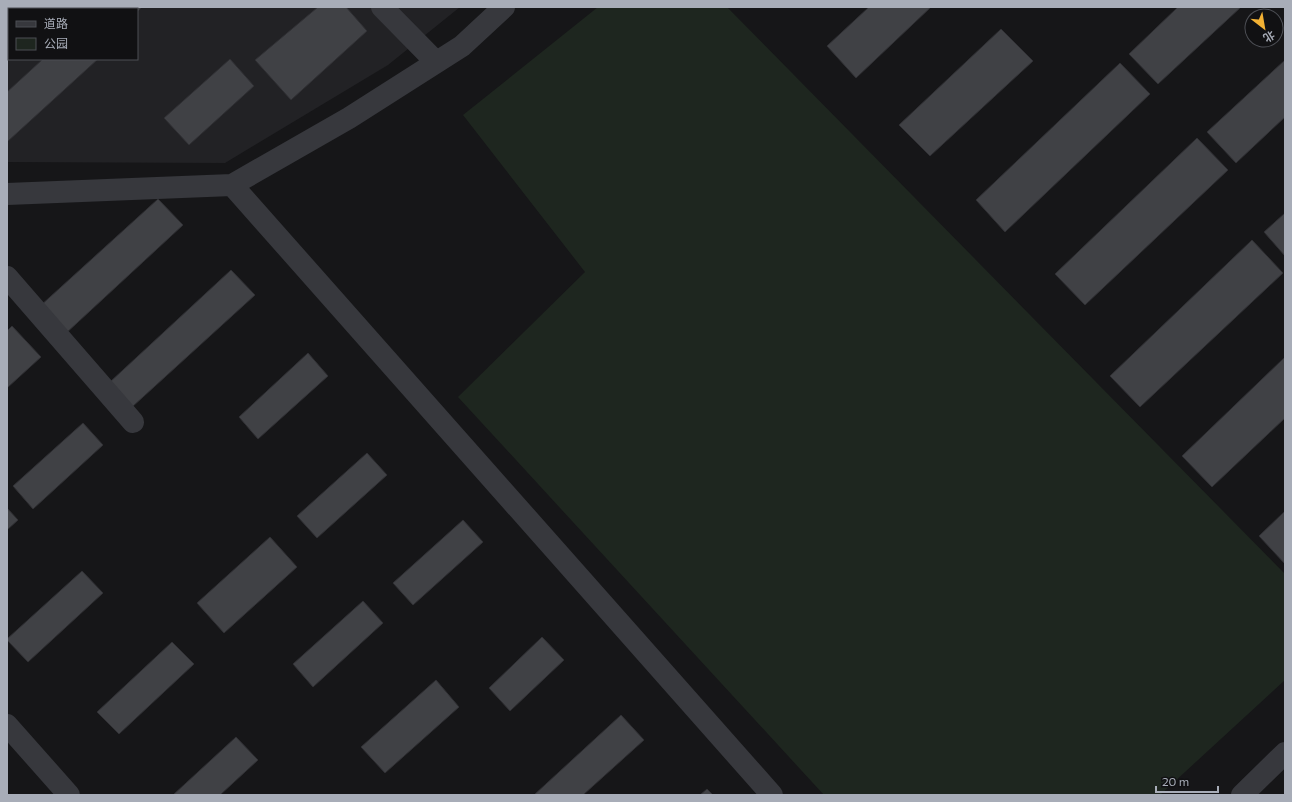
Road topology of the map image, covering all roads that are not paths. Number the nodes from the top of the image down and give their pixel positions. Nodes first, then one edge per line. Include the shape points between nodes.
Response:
1 (382, 7) edge
2 (504, 7) edge
3 (436, 62) junction
4 (232, 185) junction
5 (7, 194) edge
6 (7, 277) edge
7 (133, 422) dead end
8 (7, 725) edge
9 (1285, 753) edge
10 (70, 795) edge
11 (772, 795) edge
12 (1242, 795) edge

1 - 3 street
2 - 3 street via 462,46
3 - 4 street via 349,118
4 - 5 street
4 - 11 street
6 - 7 street
8 - 10 street
9 - 12 street

